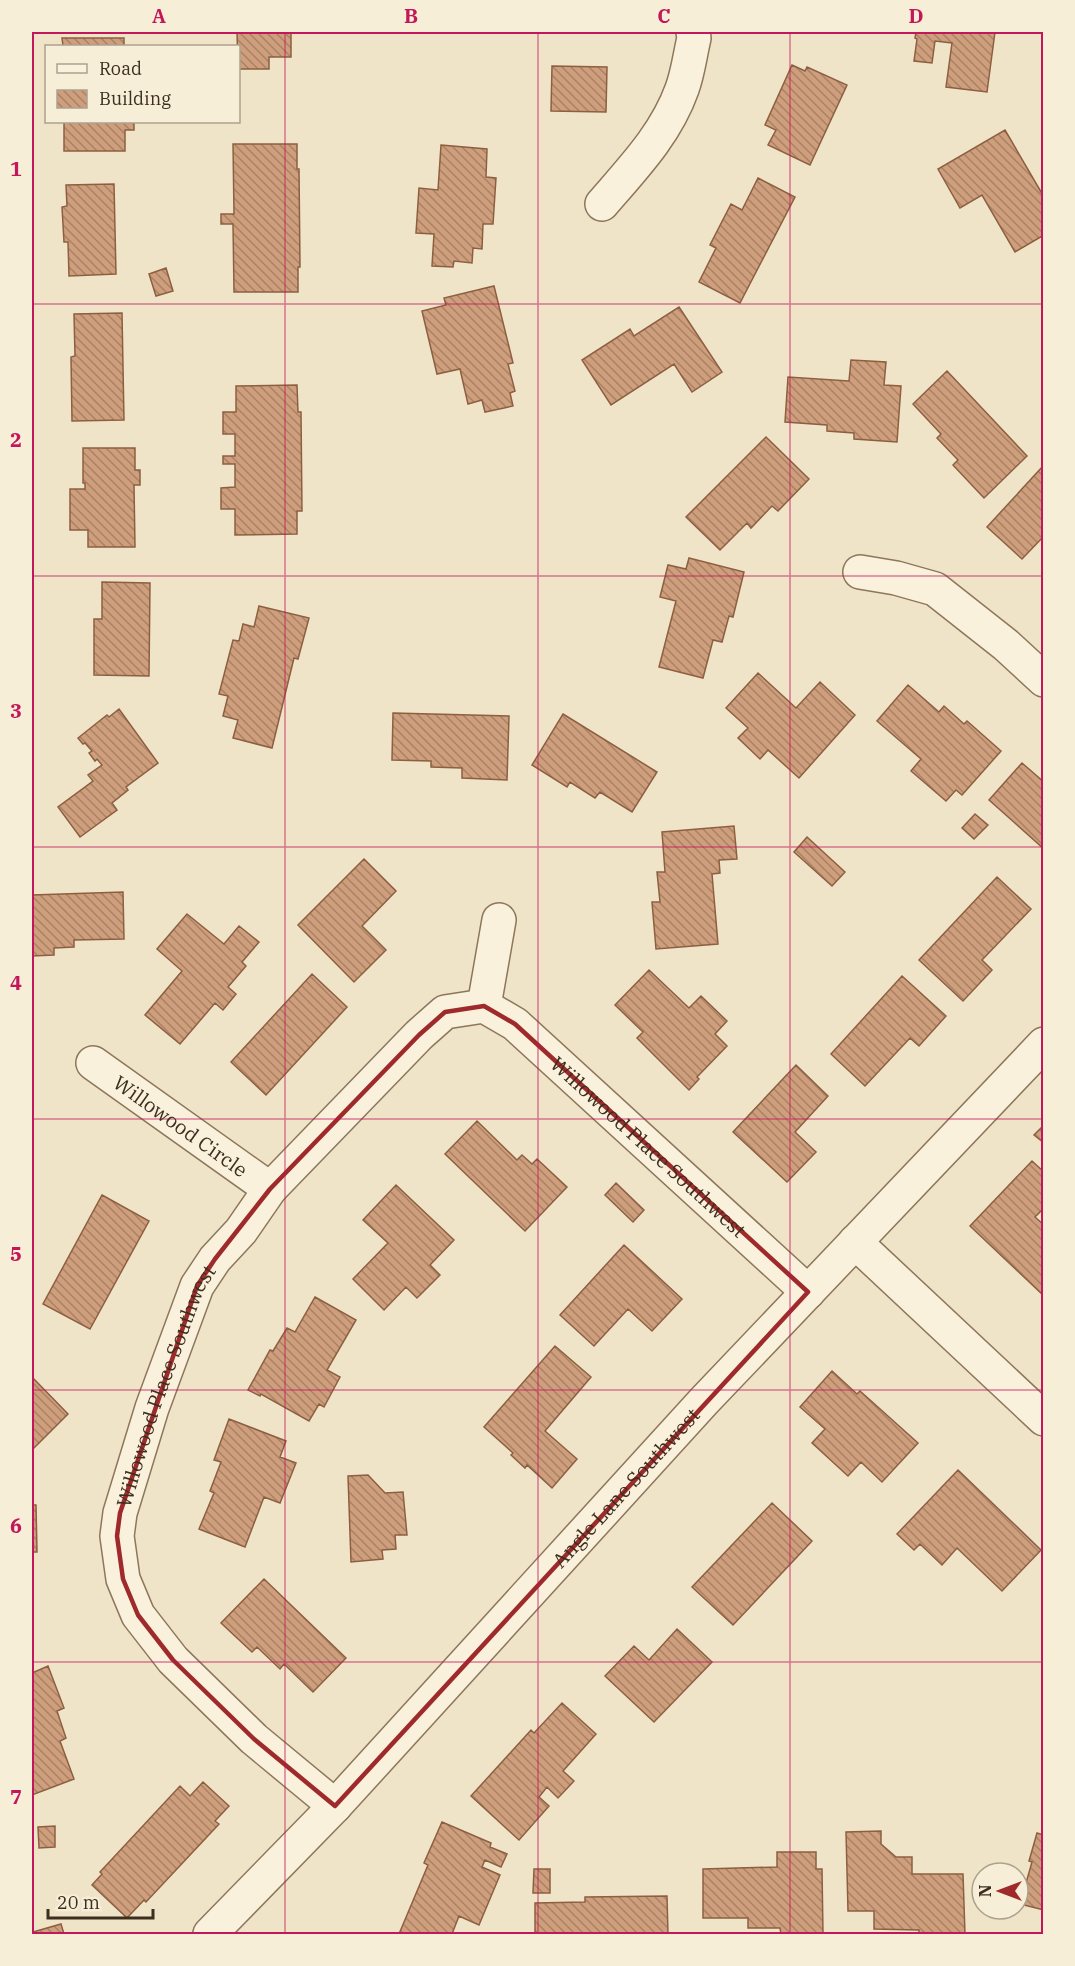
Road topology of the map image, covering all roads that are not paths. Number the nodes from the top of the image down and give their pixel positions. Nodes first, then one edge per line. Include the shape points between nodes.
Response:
1 (693, 32) edge
2 (602, 204) dead end
3 (860, 572) dead end
4 (1044, 680) edge
5 (499, 920) dead end
6 (484, 1006) junction
7 (1044, 1044) edge
8 (93, 1063) dead end
9 (270, 1189) junction
10 (855, 1242) junction
11 (808, 1292) junction
12 (1044, 1419) edge
13 (335, 1806) junction
14 (210, 1935) edge

1 - 2 street via 683,87 670,118 652,146
3 - 4 street via 935,589
5 - 6 street
6 - 9 street, Willowood Place Southwest via 445,1012 418,1035
6 - 11 street, Willowood Place Southwest via 515,1024
7 - 10 street, Angle Lane Southwest
8 - 9 street, Willowood Circle
9 - 13 street, Willowood Place Southwest via 197,1286 152,1408 117,1536 123,1579 138,1615 173,1660 255,1739
10 - 11 street, Angle Lane Southwest
10 - 12 street
11 - 13 street, Angle Lane Southwest
13 - 14 street, Angle Lane Southwest

